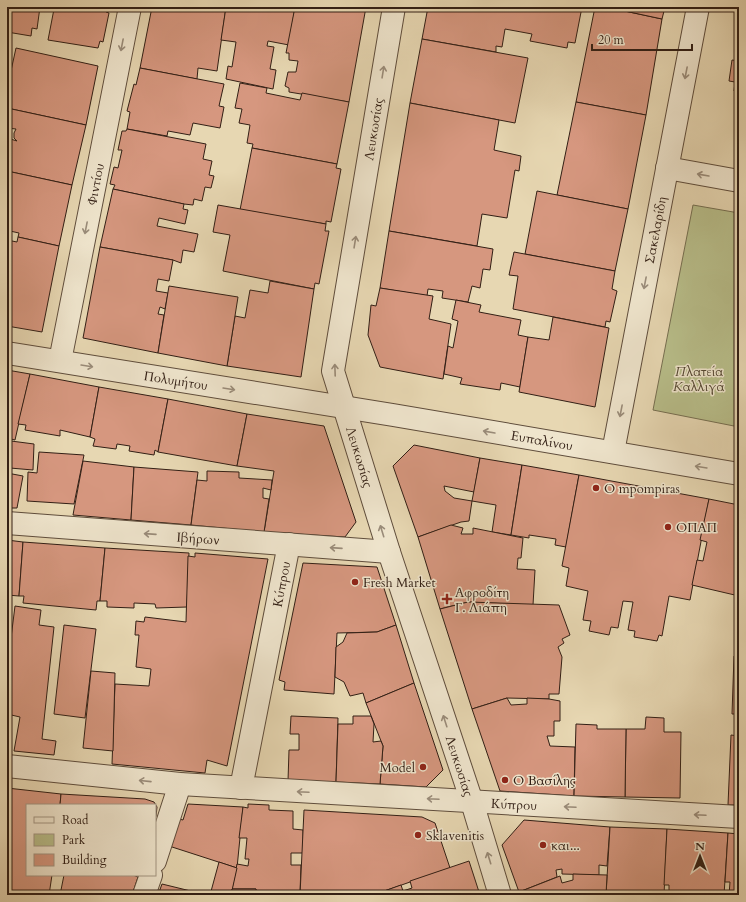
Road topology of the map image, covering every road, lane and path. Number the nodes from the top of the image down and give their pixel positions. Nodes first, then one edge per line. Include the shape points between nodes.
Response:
1 (130, 7) edge
2 (394, 7) edge
3 (698, 7) edge
4 (667, 168) junction
5 (739, 181) edge
6 (7, 353) edge
7 (60, 361) junction
8 (345, 408) junction
9 (612, 452) junction
10 (739, 474) edge
11 (7, 523) edge
12 (288, 544) junction
13 (389, 552) junction
14 (7, 766) edge
15 (180, 784) junction
16 (241, 788) junction
17 (472, 802) junction
18 (739, 817) edge
19 (156, 858) edge
20 (150, 876) edge
21 (144, 895) edge
22 (500, 895) edge

1 -> 7 street, Φιντίου
8 -> 2 street, Λευκωσίας via 333,371
3 -> 4 street, Σακελαρίδη
5 -> 4 street
4 -> 9 street, Σακελαρίδη
6 - 7 street, Πολυμήτου
7 -> 8 street, Πολυμήτου
9 -> 8 street, Ευπαλίνου
13 -> 8 street, Λευκωσίας
10 -> 9 street, Ευπαλίνου
12 -> 11 street, Ιβήρων
13 -> 12 street, Ιβήρων
12 - 16 street, Κύπρου
17 -> 13 street, Λευκωσίας
15 -> 14 street, Κύπρου
15 - 16 street, Κύπρου
15 - 19 street
17 -> 16 street, Κύπρου
18 -> 17 street, Κύπρου
22 -> 17 street, Λευκωσίας
20 - 21 street

